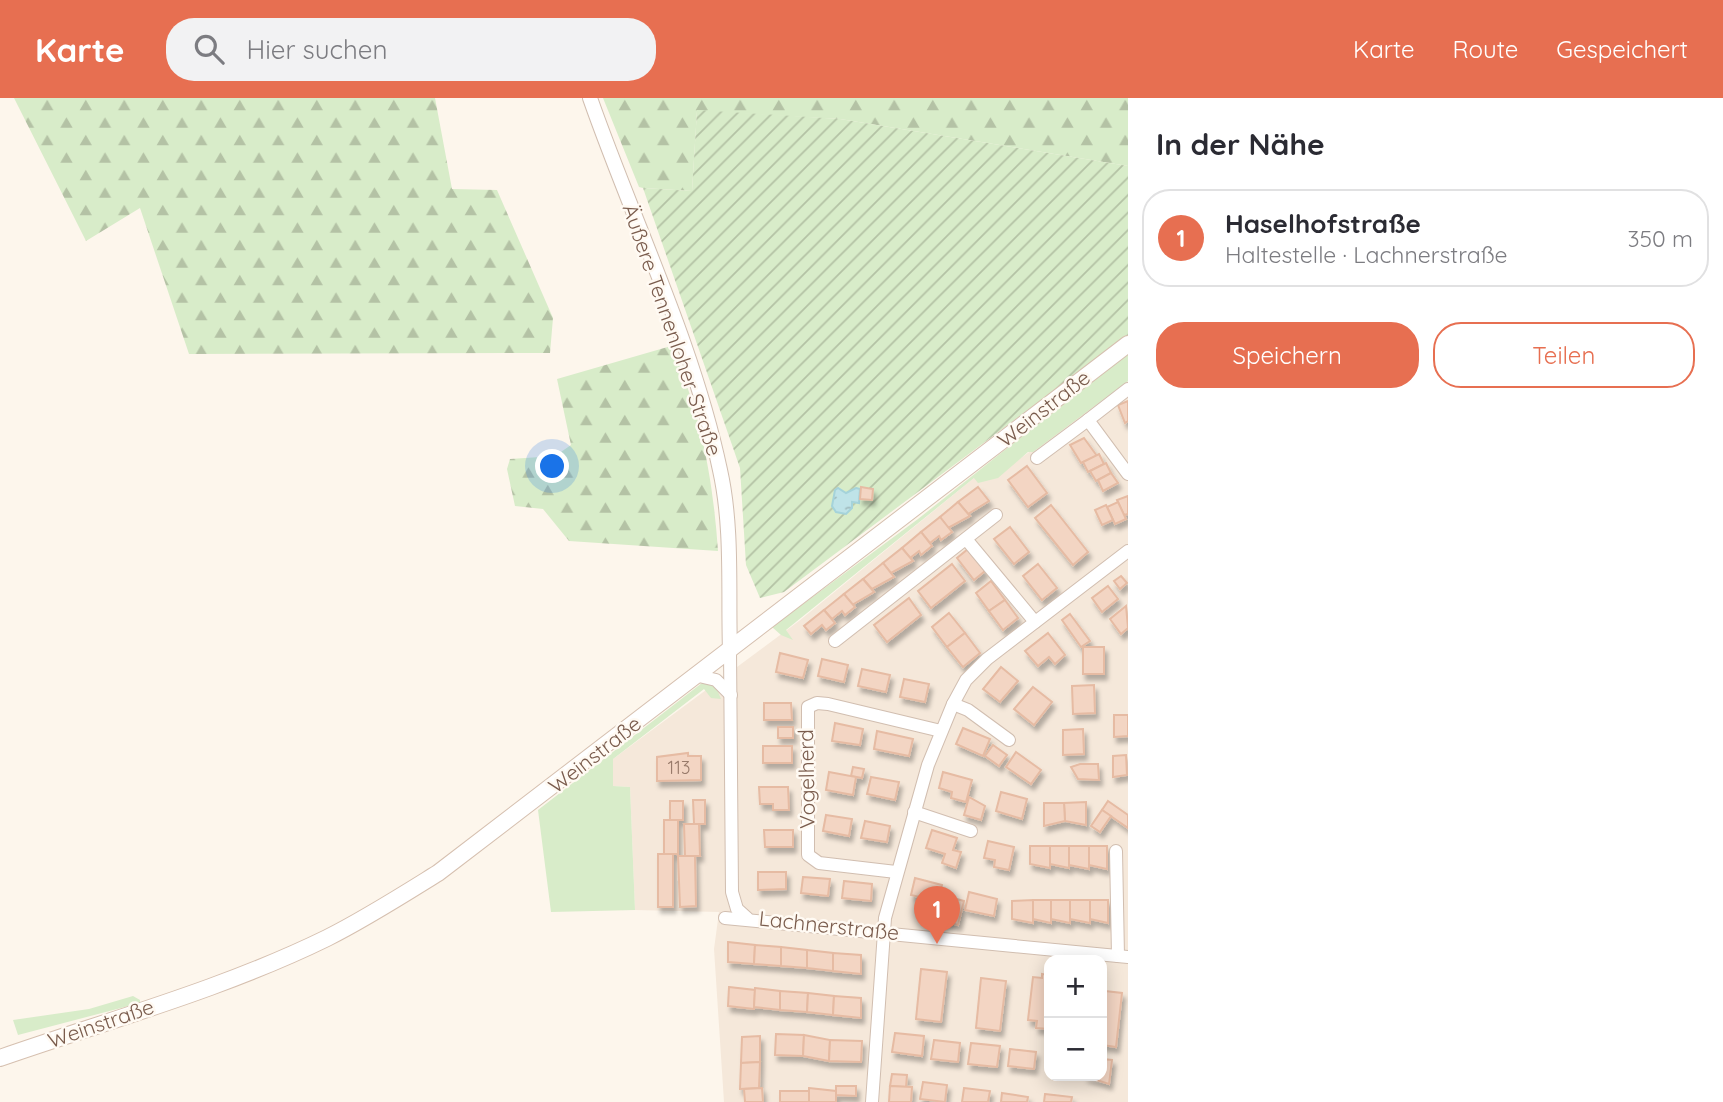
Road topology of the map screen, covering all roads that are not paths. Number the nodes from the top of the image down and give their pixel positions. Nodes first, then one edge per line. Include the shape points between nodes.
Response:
1 (590, 98) edge
2 (1128, 344) edge
3 (1128, 389) edge
4 (1088, 420) junction
5 (1037, 458) dead end
6 (1128, 474) edge
7 (996, 515) dead end
8 (966, 539) junction
9 (1128, 551) edge
10 (1035, 622) junction
11 (835, 641) dead end
12 (730, 651) junction
13 (699, 676) junction
14 (731, 695) junction
15 (953, 704) junction
16 (941, 731) junction
17 (1009, 740) dead end
18 (914, 812) junction
19 (971, 831) dead end
20 (1116, 851) dead end
21 (896, 872) junction
22 (725, 918) dead end
23 (748, 918) junction
24 (883, 932) junction
25 (1123, 957) edge
26 (0, 1058) edge
27 (872, 1102) edge

1 - 12 street, Äußere Tennenloher Straße via 713,439 725,504
2 - 12 main road, Weinstraße
3 - 4 street
4 - 5 street
4 - 6 street
7 - 8 street
8 - 10 street
8 - 11 street
9 - 10 street
10 - 15 street via 975,669
12 - 13 main road, Weinstraße
12 - 14 street, Lachnerstraße
13 - 14 street via 716,680
13 - 26 main road, Weinstraße via 438,873 379,910 224,982
14 - 23 street, Lachnerstraße via 732,892 737,909
15 - 16 street
15 - 17 street
16 - 18 street
16 - 21 street, Vogelherd via 828,704 808,707 808,855 819,863
18 - 19 street
18 - 21 street
20 - 25 street, Lachnerstraße
21 - 24 street
22 - 23 street, Lachnerstraße
23 - 24 street, Lachnerstraße
24 - 25 street, Lachnerstraße
24 - 27 street

